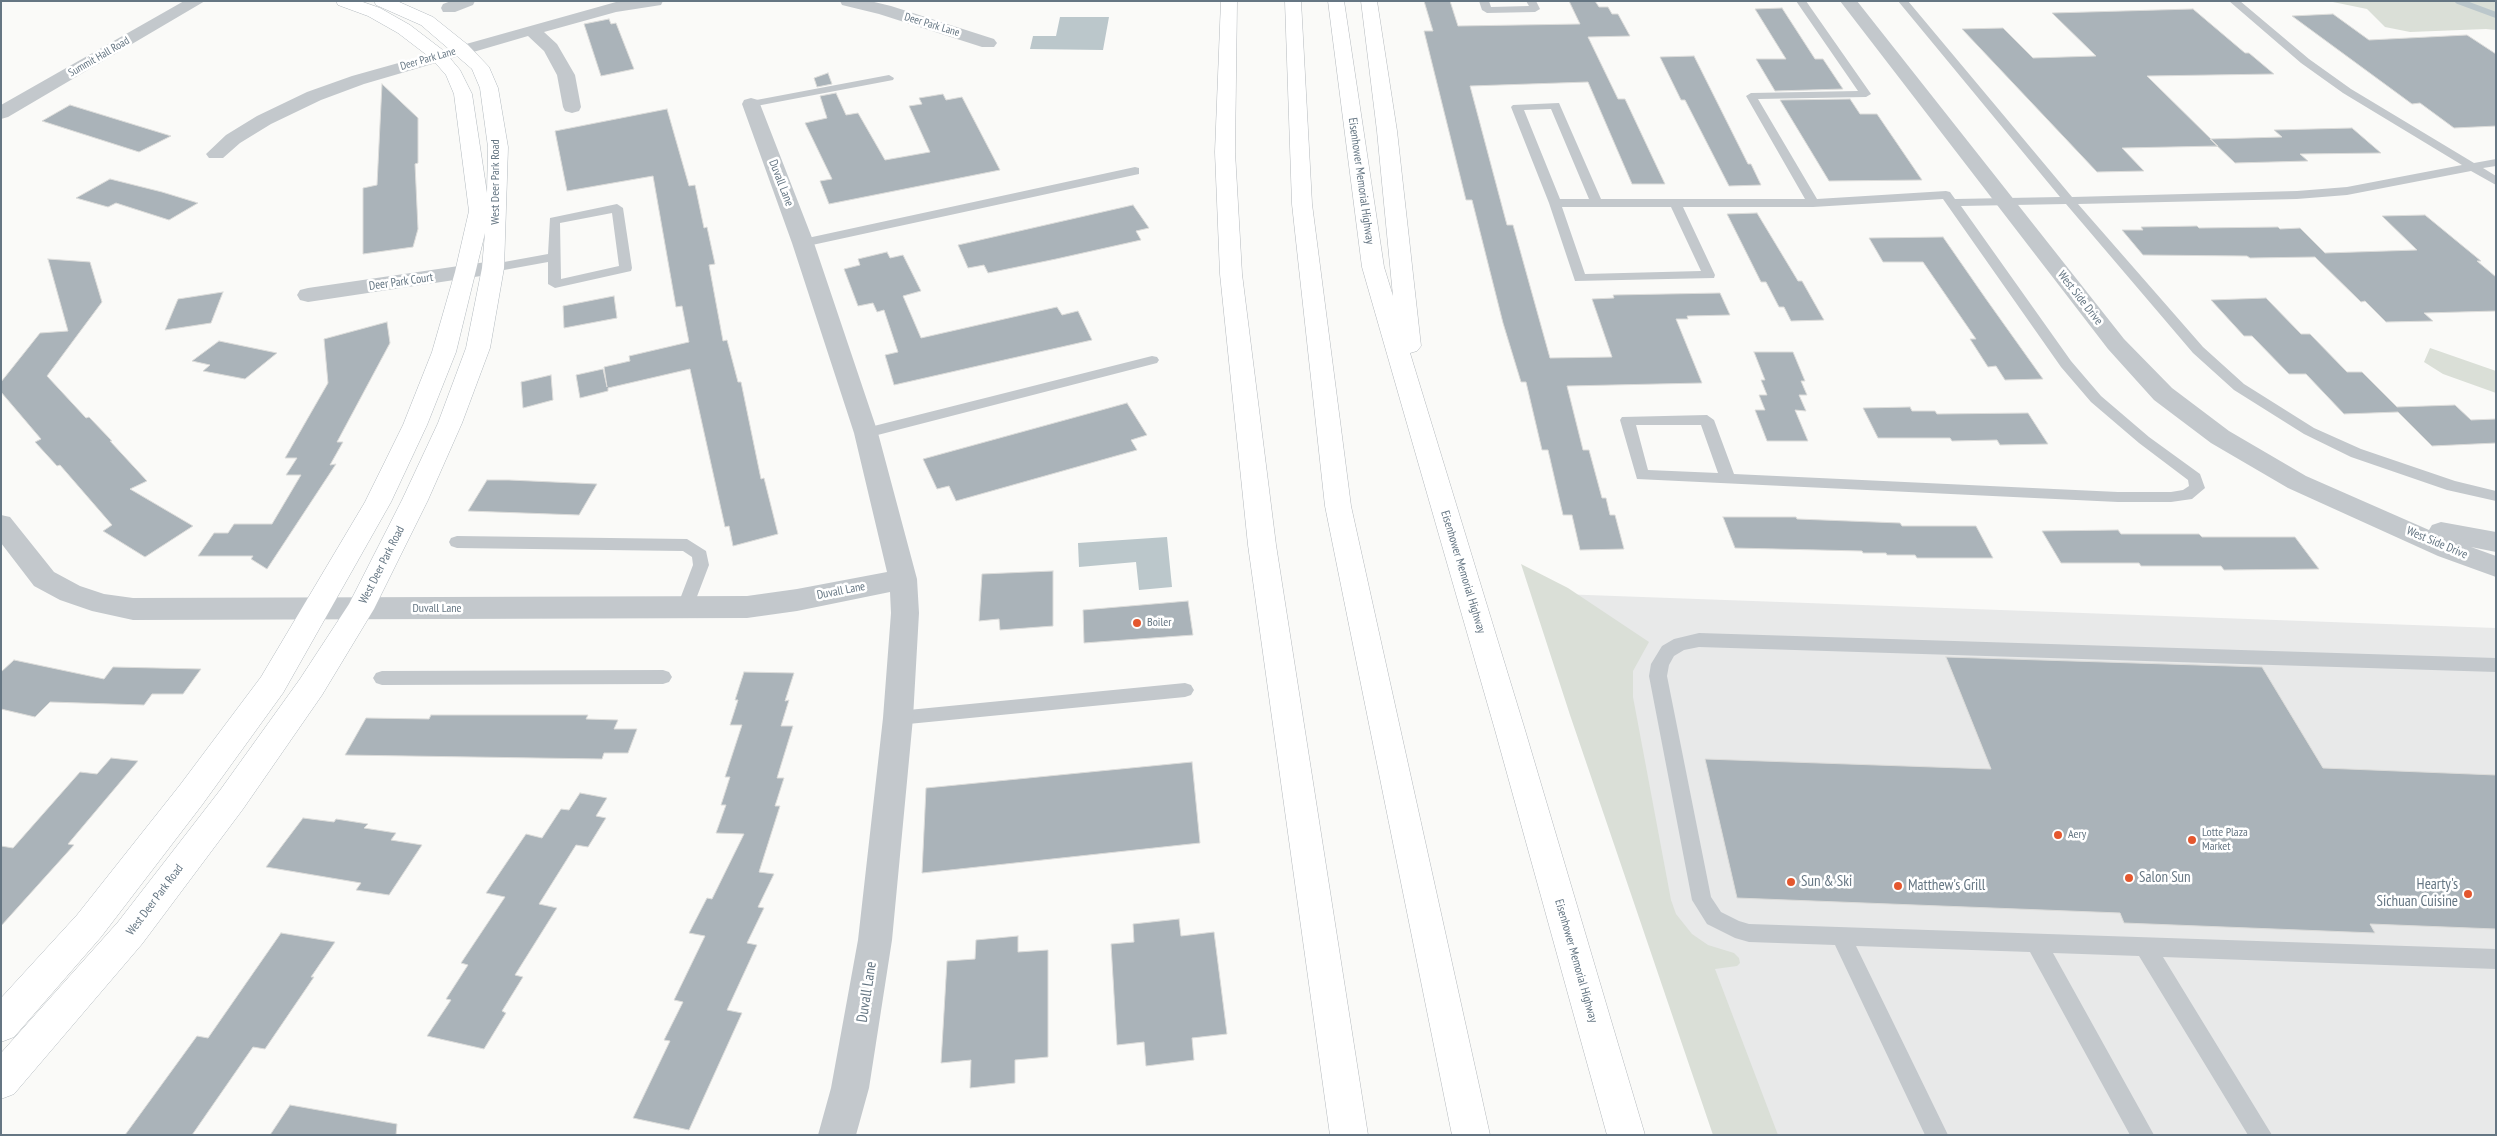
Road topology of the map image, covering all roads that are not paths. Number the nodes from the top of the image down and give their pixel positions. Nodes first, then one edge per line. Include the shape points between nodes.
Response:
1 (198, 1) edge
2 (344, 1) edge
3 (382, 1) edge
4 (467, 1) edge
5 (655, 1) edge
6 (848, 1) edge
7 (900, 1) edge
8 (1229, 1) edge
9 (1293, 1) edge
10 (1336, 1) edge
11 (1370, 1) edge
12 (1484, 1) edge
13 (1531, 1) edge
14 (1801, 1) edge
15 (1848, 1) edge
16 (1903, 1) edge
17 (2234, 1) edge
18 (449, 8) dead end
19 (885, 10) junction
20 (532, 30) junction
21 (988, 43) dead end
22 (450, 52) junction
23 (889, 78) dead end
24 (751, 104) joint
25 (572, 108) dead end
26 (1, 113) edge
27 (216, 154) dead end
28 (2496, 162) edge
29 (2471, 166) junction
30 (1135, 171) dead end
31 (2496, 181) edge
32 (2071, 200) junction
33 (2004, 201) junction
34 (1555, 203) junction
35 (1597, 203) junction
36 (1675, 203) junction
37 (1813, 203) junction
38 (1952, 203) junction
39 (803, 243) junction
40 (554, 257) junction
41 (493, 268) junction
42 (466, 272) junction
43 (308, 295) dead end
44 (1152, 360) dead end
45 (1417, 417) junction
46 (866, 433) junction
47 (1728, 478) junction
48 (2496, 496) edge
49 (2378, 518) junction
50 (1, 524) edge
51 (457, 542) dead end
52 (2496, 542) edge
53 (2496, 567) edge
54 (904, 579) junction
55 (684, 607) junction
56 (314, 610) junction
57 (360, 610) junction
58 (2496, 665) edge
59 (663, 677) dead end
60 (382, 678) dead end
61 (1185, 690) dead end
62 (898, 718) junction
63 (1841, 936) junction
64 (2036, 943) junction
65 (2145, 947) junction
66 (2496, 959) edge
67 (1, 1025) edge
68 (1, 1081) edge
69 (838, 1135) edge
70 (1350, 1135) edge
71 (1472, 1135) edge
72 (1626, 1135) edge
73 (1937, 1135) edge
74 (2143, 1135) edge
75 (2261, 1135) edge

1 - 26 street, Summit Hall Road
2 - 22 main road, West Deer Park Road via 374,12
3 - 22 main road, West Deer Park Road via 427,21
4 - 18 street
5 - 20 street, Deer Park Lane via 616,7
6 - 19 street, Deer Park Lane
7 - 19 street
8 - 70 main road via 1225,152 1231,274 1262,545
9 - 71 main road via 1302,204 1338,506
10 - 45 main road, Eisenhower Memorial Highway via 1373,267
11 - 45 main road
12 - 13 lane via 1488,10 1534,9
14 - 37 lane via 1866,94 1751,96
15 - 33 street, West Side Drive
16 - 32 lane
17 - 29 lane via 2341,87
19 - 21 street, Deer Park Lane
20 - 22 street, Deer Park Lane
20 - 25 street via 551,48 566,75
22 - 27 street, Deer Park Lane via 314,96 264,120
22 - 41 main road, West Deer Park Road via 480,67 489,88 498,147
22 - 42 main road, West Deer Park Road via 454,74 463,94 479,211
23 - 24 lane
24 - 39 street, Duvall Lane
28 - 29 lane
29 - 31 lane
29 - 32 lane via 2347,191
30 - 39 lane
32 - 33 lane
32 - 48 lane via 2198,350 2239,387 2309,431 2356,453 2452,486
33 - 38 lane
33 - 49 street, West Side Drive via 2116,344 2163,394 2220,437 2289,477
34 - 35 lane
34 - 35 lane via 1517,106 1555,105
34 - 36 lane via 1580,278 1709,275
35 - 36 lane
36 - 37 lane
37 - 38 lane via 1946,195
38 - 47 lane via 2066,364 2096,399 2195,478 2197,488 2171,498 2118,497
39 - 46 street, Duvall Lane
40 - 40 lane via 555,284 626,268 617,208 554,221
40 - 41 lane
41 - 42 street, Deer Park Court
41 - 57 main road, West Deer Park Road via 478,348 450,423
42 - 43 street, Deer Park Court
42 - 56 main road, West Deer Park Road via 444,352 415,425 378,502
44 - 46 lane
45 - 72 main road, Eisenhower Memorial Highway
46 - 54 street, Duvall Lane
47 - 47 lane via 1642,475 1627,420 1707,420
49 - 52 street, West Side Drive
49 - 53 street, West Side Drive
50 - 56 street, Duvall Lane via 44,580 102,604 133,609
51 - 55 lane via 687,545 700,555 701,565
54 - 55 street, Duvall Lane via 747,607
54 - 62 street, Duvall Lane
55 - 57 street, Duvall Lane
56 - 57 street, Duvall Lane
56 - 67 main road, West Deer Park Road via 272,685 191,795 89,926
57 - 68 main road, West Deer Park Road via 311,687 232,799 142,918
58 - 63 lane via 1699,640 1668,650 1658,676 1699,885 1707,910 1723,924 1749,933
59 - 60 lane
61 - 62 lane
62 - 69 street, Duvall Lane via 875,940 850,1088
63 - 64 lane
63 - 73 lane
64 - 65 lane
64 - 74 lane
65 - 66 lane
65 - 75 lane

